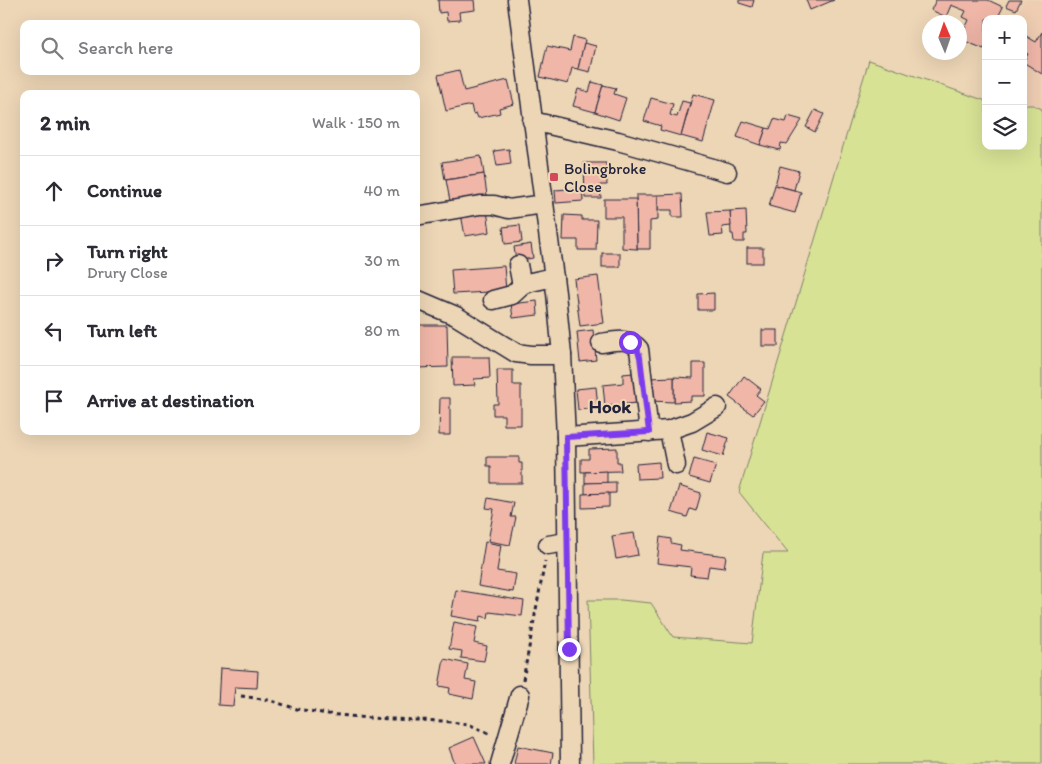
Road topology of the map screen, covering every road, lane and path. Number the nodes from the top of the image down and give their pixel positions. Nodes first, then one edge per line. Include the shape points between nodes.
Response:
1 (517, 0) edge
2 (532, 121) junction
3 (727, 172) dead end
4 (544, 204) junction
5 (420, 215) edge
6 (518, 265) dead end
7 (554, 277) junction
8 (522, 286) junction
9 (493, 300) dead end
10 (420, 301) edge
11 (601, 343) dead end
12 (562, 355) junction
13 (717, 407) dead end
14 (669, 430) junction
15 (649, 432) junction
16 (566, 437) junction
17 (676, 465) dead end
18 (566, 542) junction
19 (548, 545) joint
20 (520, 695) joint
21 (241, 696) dead end
22 (506, 742) junction
23 (500, 764) edge
24 (570, 764) edge

1 - 2 street
2 - 3 street
2 - 4 street
4 - 5 street via 509,209 480,205
4 - 7 street
6 - 8 street
7 - 8 street
7 - 12 street
8 - 9 street via 512,295
10 - 12 street via 456,316 516,353
11 - 15 street via 627,341 639,349
12 - 16 street
13 - 14 street via 692,422
14 - 15 street
14 - 17 street
15 - 16 street
16 - 18 street
18 - 19 street
18 - 24 street
19 - 20 path
20 - 22 street
21 - 22 path via 328,714 468,724
22 - 23 street

